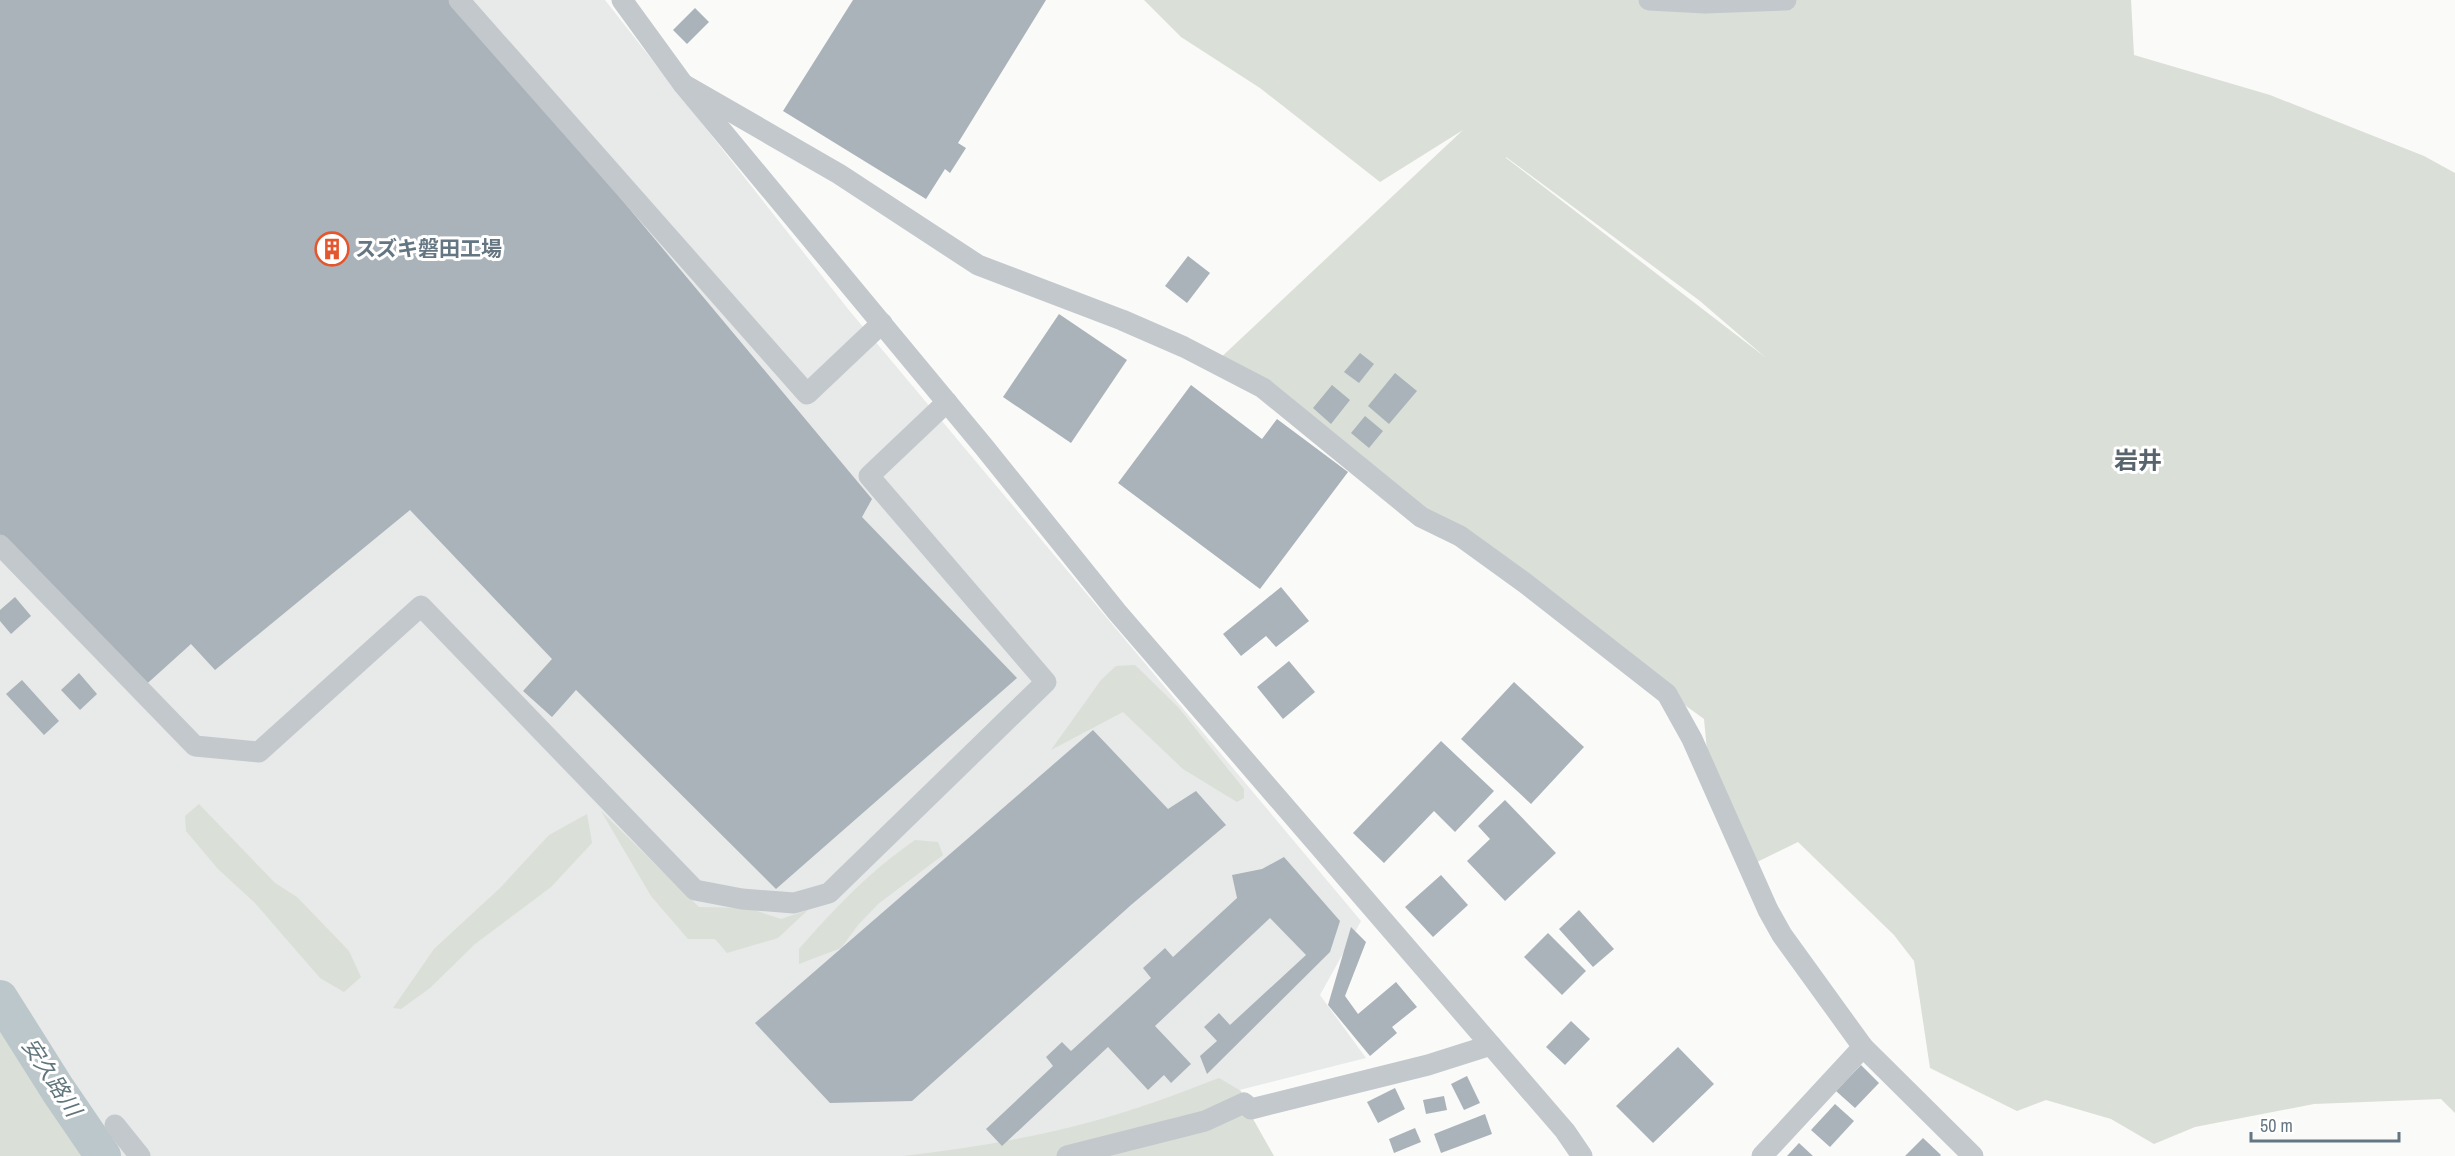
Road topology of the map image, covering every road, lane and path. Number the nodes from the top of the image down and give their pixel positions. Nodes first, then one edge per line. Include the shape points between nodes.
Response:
1 (459, 0) edge
2 (622, 0) edge
3 (1649, 0) edge
4 (1786, 0) edge
5 (683, 84) junction
6 (882, 323) junction
7 (947, 402) junction
8 (0, 545) edge
9 (1491, 1045) junction
10 (1863, 1047) junction
11 (115, 1125) dead end
12 (140, 1156) edge
13 (1067, 1156) edge
14 (1582, 1156) edge
15 (1762, 1156) edge
16 (1973, 1156) edge

1 - 6 street via 807,394
2 - 5 street
3 - 4 street
5 - 6 street
5 - 10 street via 839,174 978,265 1174,342 1263,388 1421,517 1460,536 1667,694 1692,739 1768,910
6 - 7 street
7 - 8 street via 869,476 1046,682 829,893 794,903 695,890 421,606 259,752 195,746
7 - 9 street via 1117,612
9 - 13 street via 1428,1065 1251,1109 1244,1103 1205,1121
9 - 14 street
10 - 15 street
10 - 16 street
11 - 12 street

